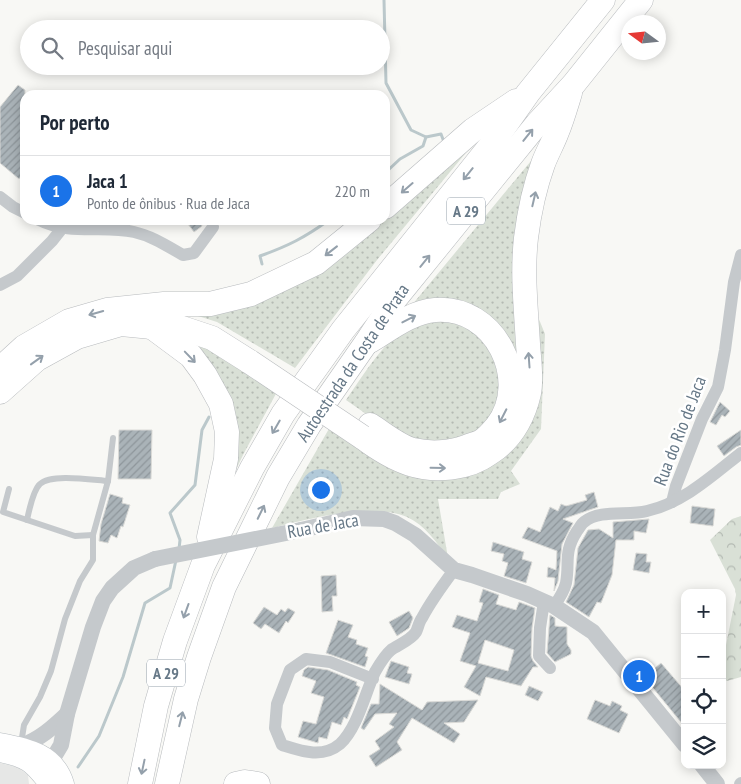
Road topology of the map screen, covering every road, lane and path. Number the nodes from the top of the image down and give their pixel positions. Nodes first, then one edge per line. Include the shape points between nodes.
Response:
1 (603, 0) edge
2 (641, 0) edge
3 (573, 85) junction
4 (528, 93) junction
5 (0, 197) edge
6 (390, 203) edge
7 (20, 210) edge
8 (49, 225) edge
9 (363, 225) edge
10 (62, 227) junction
11 (213, 227) dead end
12 (741, 255) edge
13 (0, 285) edge
14 (148, 317) junction
15 (366, 343) junction
16 (0, 369) edge
17 (0, 392) edge
18 (366, 431) junction
19 (113, 438) dead end
20 (741, 453) edge
21 (108, 481) junction
22 (9, 489) dead end
23 (672, 502) junction
24 (27, 520) junction
25 (93, 535) junction
26 (203, 565) junction
27 (454, 570) junction
28 (549, 604) junction
29 (550, 668) dead end
30 (373, 679) junction
31 (67, 714) junction
32 (681, 739) edge
33 (0, 742) edge
34 (21, 746) junction
35 (0, 753) edge
36 (52, 760) junction
37 (34, 766) junction
38 (705, 769) edge
39 (48, 784) edge
40 (65, 784) edge
41 (140, 784) edge
42 (168, 784) edge
43 (236, 784) edge
44 (258, 784) edge
45 (717, 784) edge

1 - 4 highway, Autoestrada da Costa de Prata / A 29
2 - 3 highway, Autoestrada da Costa de Prata / A 29
15 -> 3 highway, Autoestrada da Costa de Prata / A 29 via 395,298 537,124
18 -> 3 highway via 382,452 402,462 424,468 451,468 473,463 487,455 515,429 530,392 524,271 526,237 543,165
4 -> 6 highway via 473,130
4 -> 26 highway, Autoestrada da Costa de Prata / A 29 via 495,140 343,330 283,414
5 - 7 street
8 - 10 street
9 -> 14 highway via 316,262 251,294 210,304 164,304
10 - 11 street via 134,232 158,240 183,255 194,253
10 - 13 street via 17,276
12 - 23 street, Rua do Rio de Jaca via 718,387 702,419
14 -> 16 highway via 107,310 69,321 24,347
17 -> 14 highway via 37,359 77,337
14 - 18 highway via 193,318 220,329 254,357
14 -> 26 highway via 191,356 221,404 227,432 226,459
15 -> 18 highway via 414,315 435,310 464,314 489,331 502,348 512,384 510,401 493,431 481,442 454,451 425,452
42 -> 15 highway, Autoestrada da Costa de Prata / A 29 via 198,657 224,587 278,477 309,425
19 - 21 lane
20 - 23 street
21 - 24 lane via 52,478 40,484
21 - 25 lane
22 - 24 lane via 3,512
23 - 28 street via 647,511 602,515 583,522 570,545 563,593
24 - 25 lane via 74,536
25 - 34 lane via 94,560 77,588 51,671 24,725
26 -> 41 highway, Autoestrada da Costa de Prata / A 29 via 175,641 156,706
27 - 28 street, Rua de Jaca
27 - 30 street via 436,593 415,634 389,652
27 - 31 street, Rua de Jaca, bridge via 414,535 384,519 353,518 155,559 134,568 103,600
28 - 29 street via 540,628 539,656
28 - 32 street, Rua de Jaca via 593,632
30 - 30 street via 352,726 340,744 322,753 303,752 282,745 275,728 277,704 290,670 306,659 330,662
31 - 34 street, Rua de Jaca via 49,732
31 - 36 street, Rua de Jaca via 61,745
33 - 34 main road
34 - 36 main road
35 - 37 main road
36 - 37 main road
36 - 39 main road, Rua de Jaca
36 - 40 main road
37 - 39 main road
38 - 45 street
43 - 44 highway

